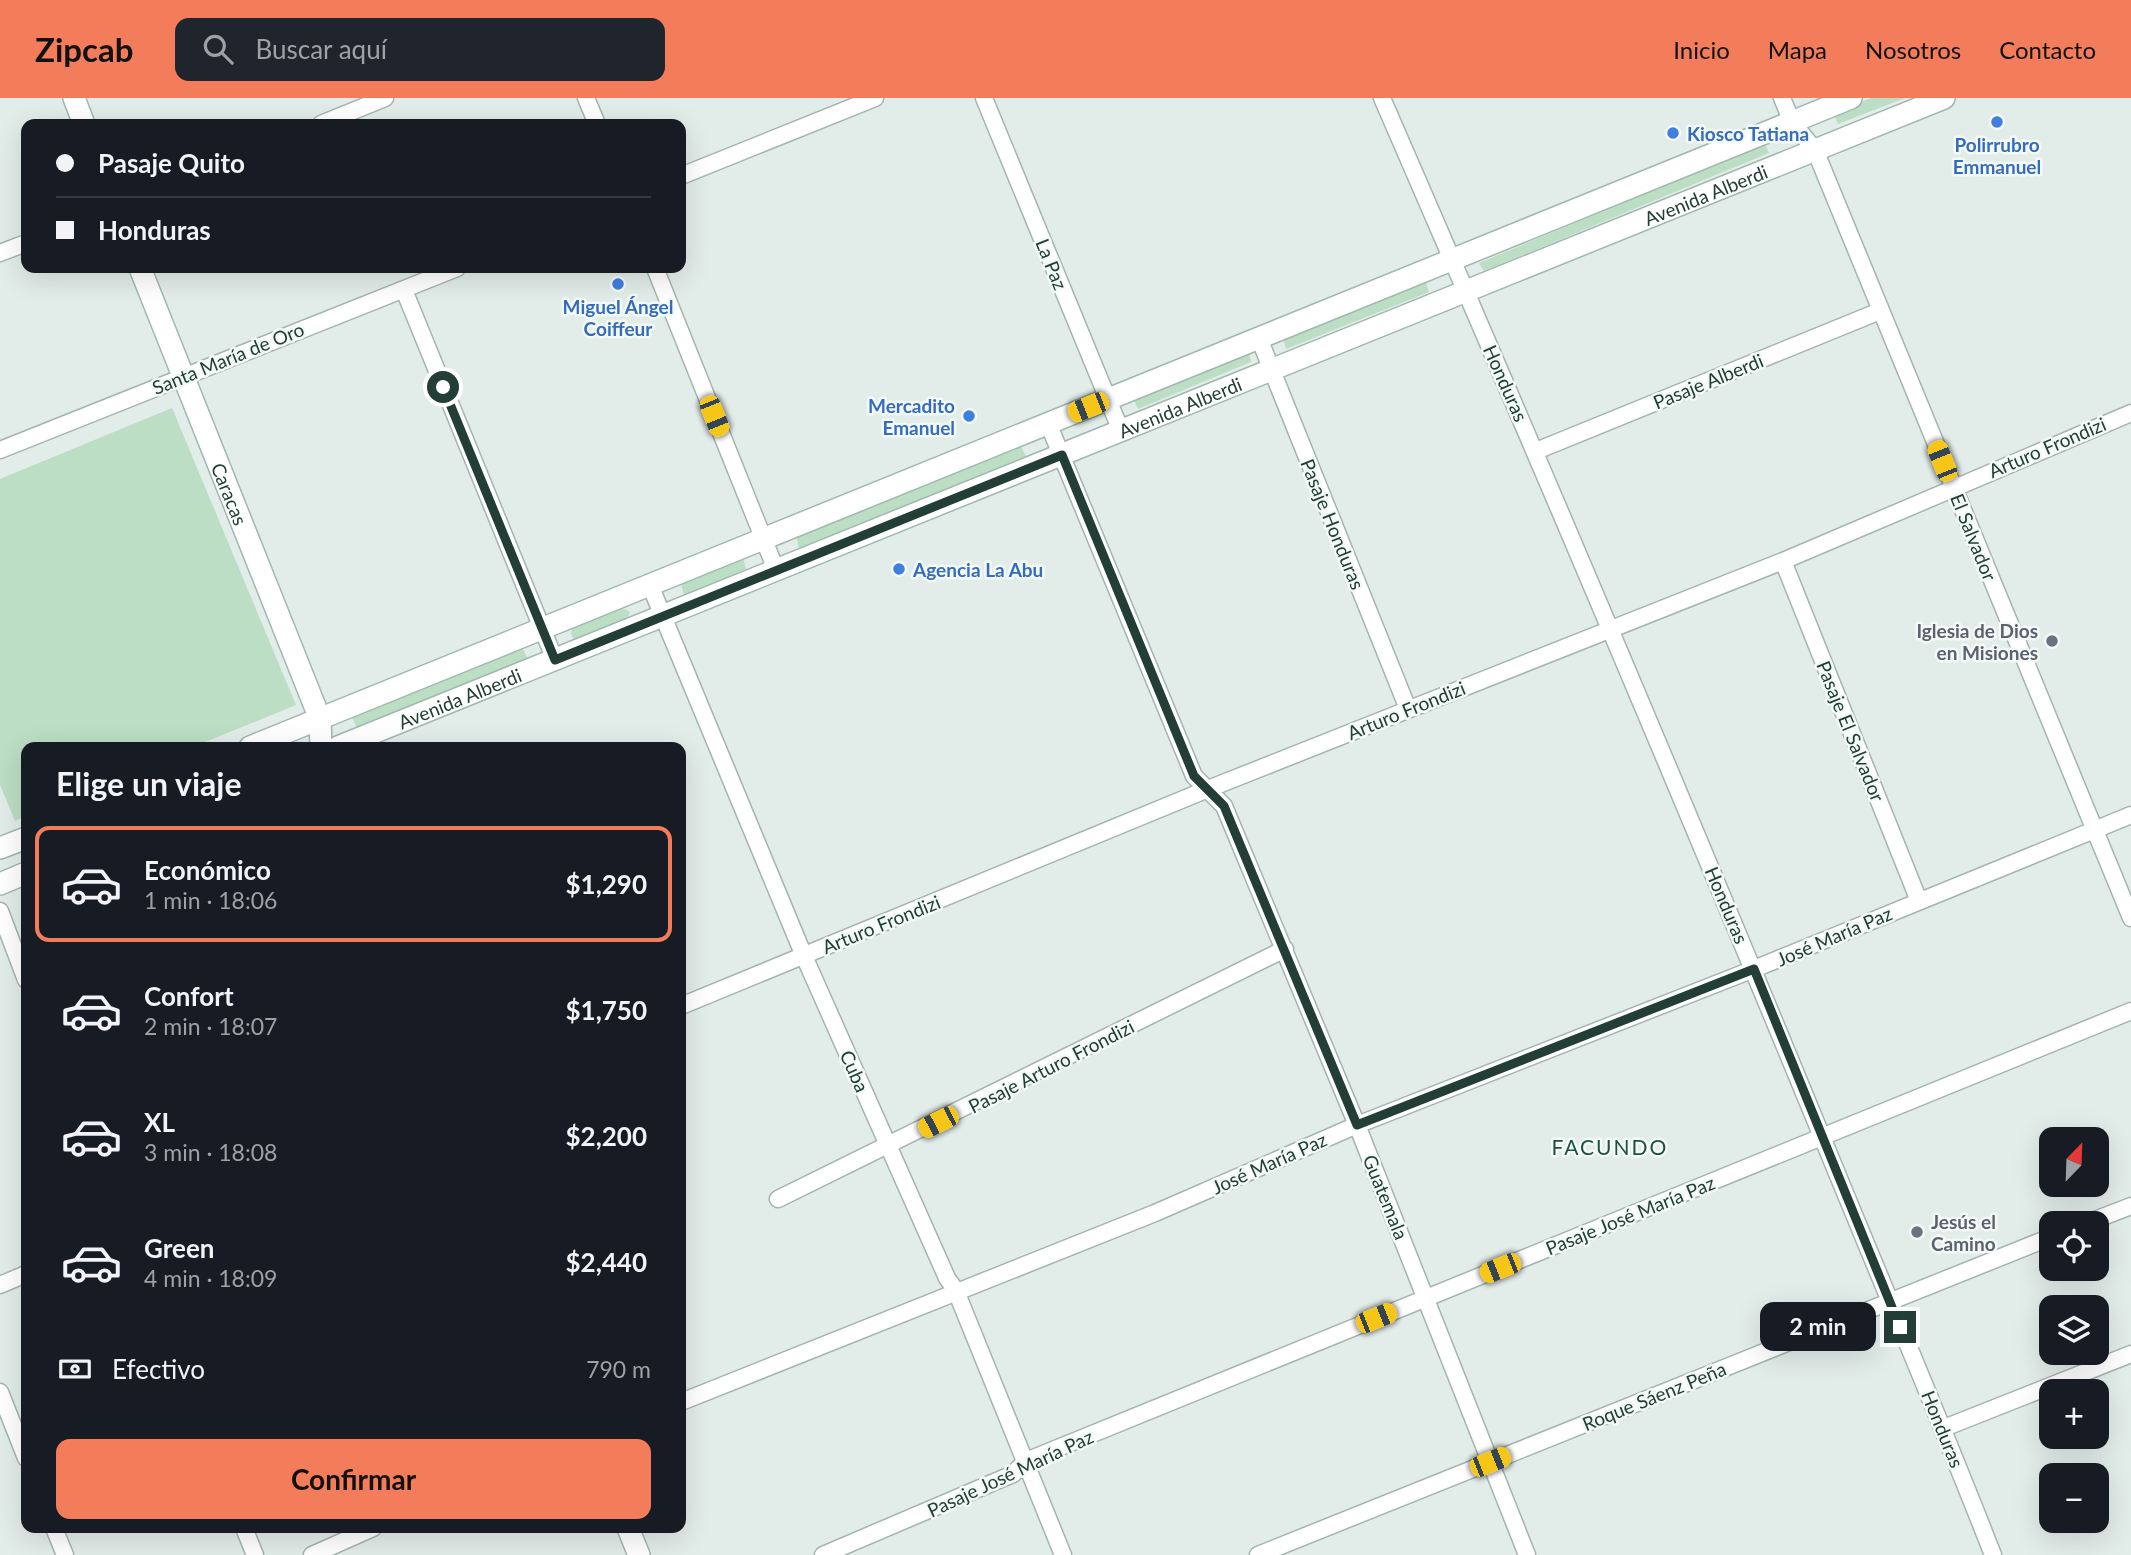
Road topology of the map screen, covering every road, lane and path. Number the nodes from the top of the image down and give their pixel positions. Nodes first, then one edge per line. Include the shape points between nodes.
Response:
1 (74, 98) edge
2 (385, 98) edge
3 (586, 98) edge
4 (875, 98) edge
5 (984, 98) edge
6 (1382, 98) edge
7 (1782, 98) edge
8 (1851, 98) edge
9 (1944, 98) edge
10 (82, 119) edge
11 (333, 119) edge
12 (595, 119) edge
13 (1792, 122) junction
14 (1815, 150) junction
15 (686, 174) edge
16 (21, 245) edge
17 (0, 253) edge
18 (1452, 260) junction
19 (142, 273) edge
20 (445, 273) edge
21 (657, 273) edge
22 (404, 290) junction
23 (1466, 291) junction
24 (1880, 312) junction
25 (1259, 338) junction
26 (1271, 370) junction
27 (182, 376) junction
28 (1108, 399) junction
29 (2131, 412) edge
30 (1048, 423) junction
31 (1121, 431) junction
32 (0, 450) edge
33 (1536, 451) junction
34 (1062, 455) junction
35 (1953, 486) junction
36 (763, 539) junction
37 (1783, 561) junction
38 (776, 570) junction
39 (650, 585) junction
40 (662, 616) junction
41 (542, 629) junction
42 (1611, 629) junction
43 (555, 660) junction
44 (1408, 709) junction
45 (320, 719) junction
46 (262, 742) edge
47 (321, 742) edge
48 (350, 742) edge
49 (1208, 789) junction
50 (2131, 815) edge
51 (2094, 830) junction
52 (21, 840) edge
53 (0, 848) edge
54 (21, 875) edge
55 (0, 884) edge
56 (1919, 901) junction
57 (0, 911) edge
58 (2131, 918) edge
59 (1285, 949) junction
60 (804, 956) junction
61 (21, 967) edge
62 (1754, 969) junction
63 (686, 1004) edge
64 (2131, 1011) edge
65 (1357, 1125) junction
66 (1822, 1137) junction
67 (888, 1147) junction
68 (778, 1199) dead end
69 (2131, 1206) edge
70 (2109, 1214) edge
71 (2039, 1242) edge
72 (21, 1277) edge
73 (0, 1285) edge
74 (956, 1291) junction
75 (1426, 1298) junction
76 (1889, 1301) junction
77 (2131, 1354) edge
78 (0, 1392) edge
79 (686, 1400) edge
80 (1944, 1429) junction
81 (21, 1445) edge
82 (1026, 1461) junction
83 (1490, 1462) junction
84 (56, 1533) edge
85 (246, 1533) edge
86 (362, 1533) edge
87 (630, 1533) edge
88 (65, 1555) edge
89 (255, 1555) edge
90 (312, 1555) edge
91 (639, 1555) edge
92 (823, 1555) edge
93 (1063, 1555) edge
94 (1258, 1555) edge
95 (1527, 1555) edge
96 (1993, 1555) edge

1 - 10 main road
2 - 11 street
3 - 12 street
4 - 15 street
5 - 28 street, La Paz
6 - 18 street, Honduras
7 - 13 street, El Salvador
8 - 13 main road, Avenida Alberdi
9 - 14 main road, Avenida Alberdi
13 - 14 street, El Salvador
13 - 18 main road, Avenida Alberdi
14 - 23 main road, Avenida Alberdi
14 - 24 street, El Salvador
16 - 17 street
18 - 23 street, Honduras
18 - 25 main road, Avenida Alberdi
19 - 27 main road, Caracas
20 - 22 street, Santa María de Oro
21 - 36 street
22 - 27 street, Santa María de Oro
22 - 41 street
23 - 26 main road, Avenida Alberdi
23 - 33 street, Honduras
24 - 33 street, Pasaje Alberdi
24 - 35 street, El Salvador
25 - 26 street, Pasaje Honduras
25 - 28 main road, Avenida Alberdi
26 - 31 main road, Avenida Alberdi
26 - 44 street, Pasaje Honduras
27 - 32 street, Santa María de Oro
27 - 45 main road, Caracas
28 - 30 main road, Avenida Alberdi
28 - 31 street, La Paz
29 - 35 street, Arturo Frondizi
30 - 34 street, Guatemala
30 - 36 main road, Avenida Alberdi
31 - 34 main road, Avenida Alberdi
33 - 42 street, Honduras
34 - 38 main road, Avenida Alberdi
34 - 49 street, Guatemala via 1194,776
35 - 37 street, Arturo Frondizi
35 - 51 street, El Salvador
36 - 38 street
36 - 39 main road, Avenida Alberdi
37 - 42 street, Arturo Frondizi
37 - 56 street, Pasaje El Salvador
38 - 40 main road, Avenida Alberdi
39 - 40 street, Cuba
39 - 41 main road, Avenida Alberdi
40 - 43 main road, Avenida Alberdi
40 - 60 street, Cuba
41 - 43 street
41 - 45 main road, Avenida Alberdi
42 - 44 street, Arturo Frondizi
42 - 62 street, Honduras
43 - 48 main road, Avenida Alberdi
44 - 49 street, Arturo Frondizi
45 - 46 main road, Avenida Alberdi
45 - 47 main road, Caracas
49 - 59 street, Guatemala via 1224,806
49 - 60 street, Arturo Frondizi
50 - 51 street, José María Paz
51 - 56 street, José María Paz
51 - 58 street, El Salvador
52 - 53 main road
54 - 55 main road
56 - 62 street, José María Paz
57 - 61 street
59 - 65 street, Guatemala
59 - 67 street, Pasaje Arturo Frondizi
60 - 63 street, Arturo Frondizi
60 - 67 street, Cuba
62 - 65 street, José María Paz
62 - 66 street, Honduras
64 - 66 street, Pasaje José María Paz
65 - 74 street, José María Paz via 1155,1213
65 - 75 street, Guatemala
66 - 75 street, Pasaje José María Paz
66 - 76 street, Honduras
67 - 68 street, Pasaje Arturo Frondizi
67 - 74 street, Cuba
69 - 70 street
71 - 76 street, Roque Sáenz Peña
72 - 73 street
74 - 79 street, José María Paz
74 - 82 street, Cuba
75 - 82 street, Pasaje José María Paz
75 - 83 street, Guatemala
76 - 80 street, Honduras
76 - 83 street, Roque Sáenz Peña
77 - 80 street
78 - 81 street
80 - 96 street, Honduras
82 - 92 street, Pasaje José María Paz via 1013,1474
82 - 93 street, Cuba
83 - 94 street, Roque Sáenz Peña
83 - 95 street, Guatemala
84 - 88 street
85 - 89 street
86 - 90 street
87 - 91 main road

